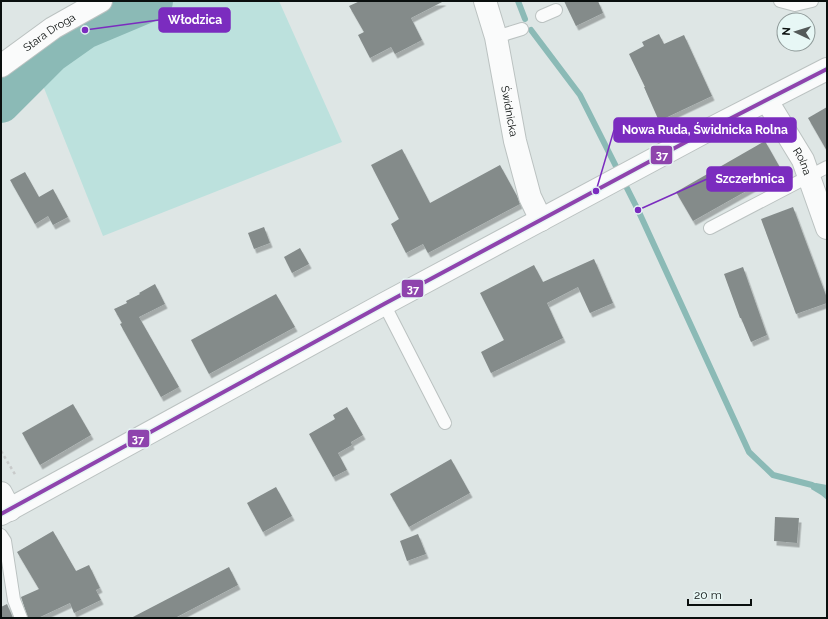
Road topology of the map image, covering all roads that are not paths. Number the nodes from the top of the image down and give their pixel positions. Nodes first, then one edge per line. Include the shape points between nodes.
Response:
1 (101, 1) edge
2 (485, 1) edge
3 (780, 1) edge
4 (812, 1) edge
5 (556, 10) dead end
6 (542, 16) dead end
7 (522, 29) dead end
8 (496, 37) junction
9 (1, 66) edge
10 (827, 69) edge
11 (767, 101) junction
12 (818, 172) edge
13 (541, 220) junction
14 (710, 228) dead end
15 (827, 228) edge
16 (384, 304) junction
17 (445, 423) dead end
18 (4, 506) edge
19 (1, 535) edge
20 (22, 618) edge

1 - 9 street, Stara Droga via 52,28
2 - 8 street, Świdnicka
3 - 4 lane via 795,5
5 - 6 lane
7 - 8 lane
8 - 13 street, Świdnicka via 515,141 530,197
10 - 11 street
11 - 12 street, Rolna via 803,160
11 - 13 street
12 - 14 lane
12 - 15 street, Rolna
13 - 16 street
16 - 17 lane
16 - 18 street
19 - 20 lane via 5,540 14,600

